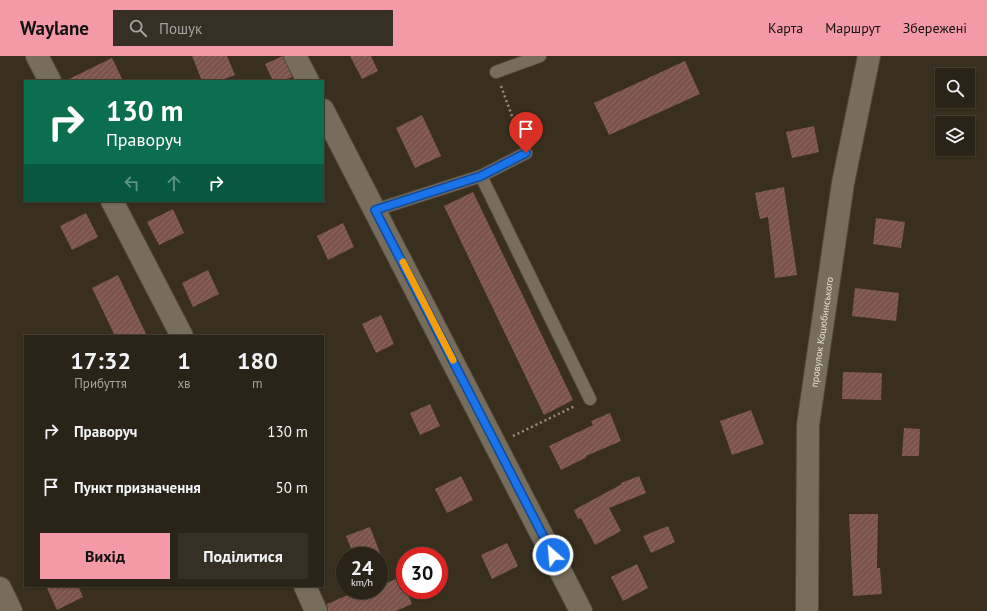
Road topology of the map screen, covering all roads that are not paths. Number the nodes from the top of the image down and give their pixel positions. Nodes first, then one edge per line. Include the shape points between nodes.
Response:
1 (37, 56) edge
2 (295, 56) edge
3 (540, 56) edge
4 (870, 56) edge
5 (496, 72) road end
6 (49, 80) edge
7 (307, 80) edge
8 (324, 112) edge
9 (526, 153) road end
10 (481, 176) junction
11 (113, 202) edge
12 (375, 210) junction
13 (181, 335) edge
14 (590, 399) road end
15 (305, 587) edge
16 (0, 588) edge
17 (11, 611) edge
18 (316, 611) edge
19 (581, 611) edge
20 (807, 611) edge

1 - 6 street
2 - 7 street
3 - 5 lane
4 - 20 street, провулок Коцюбинського via 843,183 808,425
8 - 12 street
9 - 10 lane
10 - 12 lane
10 - 14 lane
11 - 13 street
12 - 19 street
15 - 18 street
16 - 17 street

